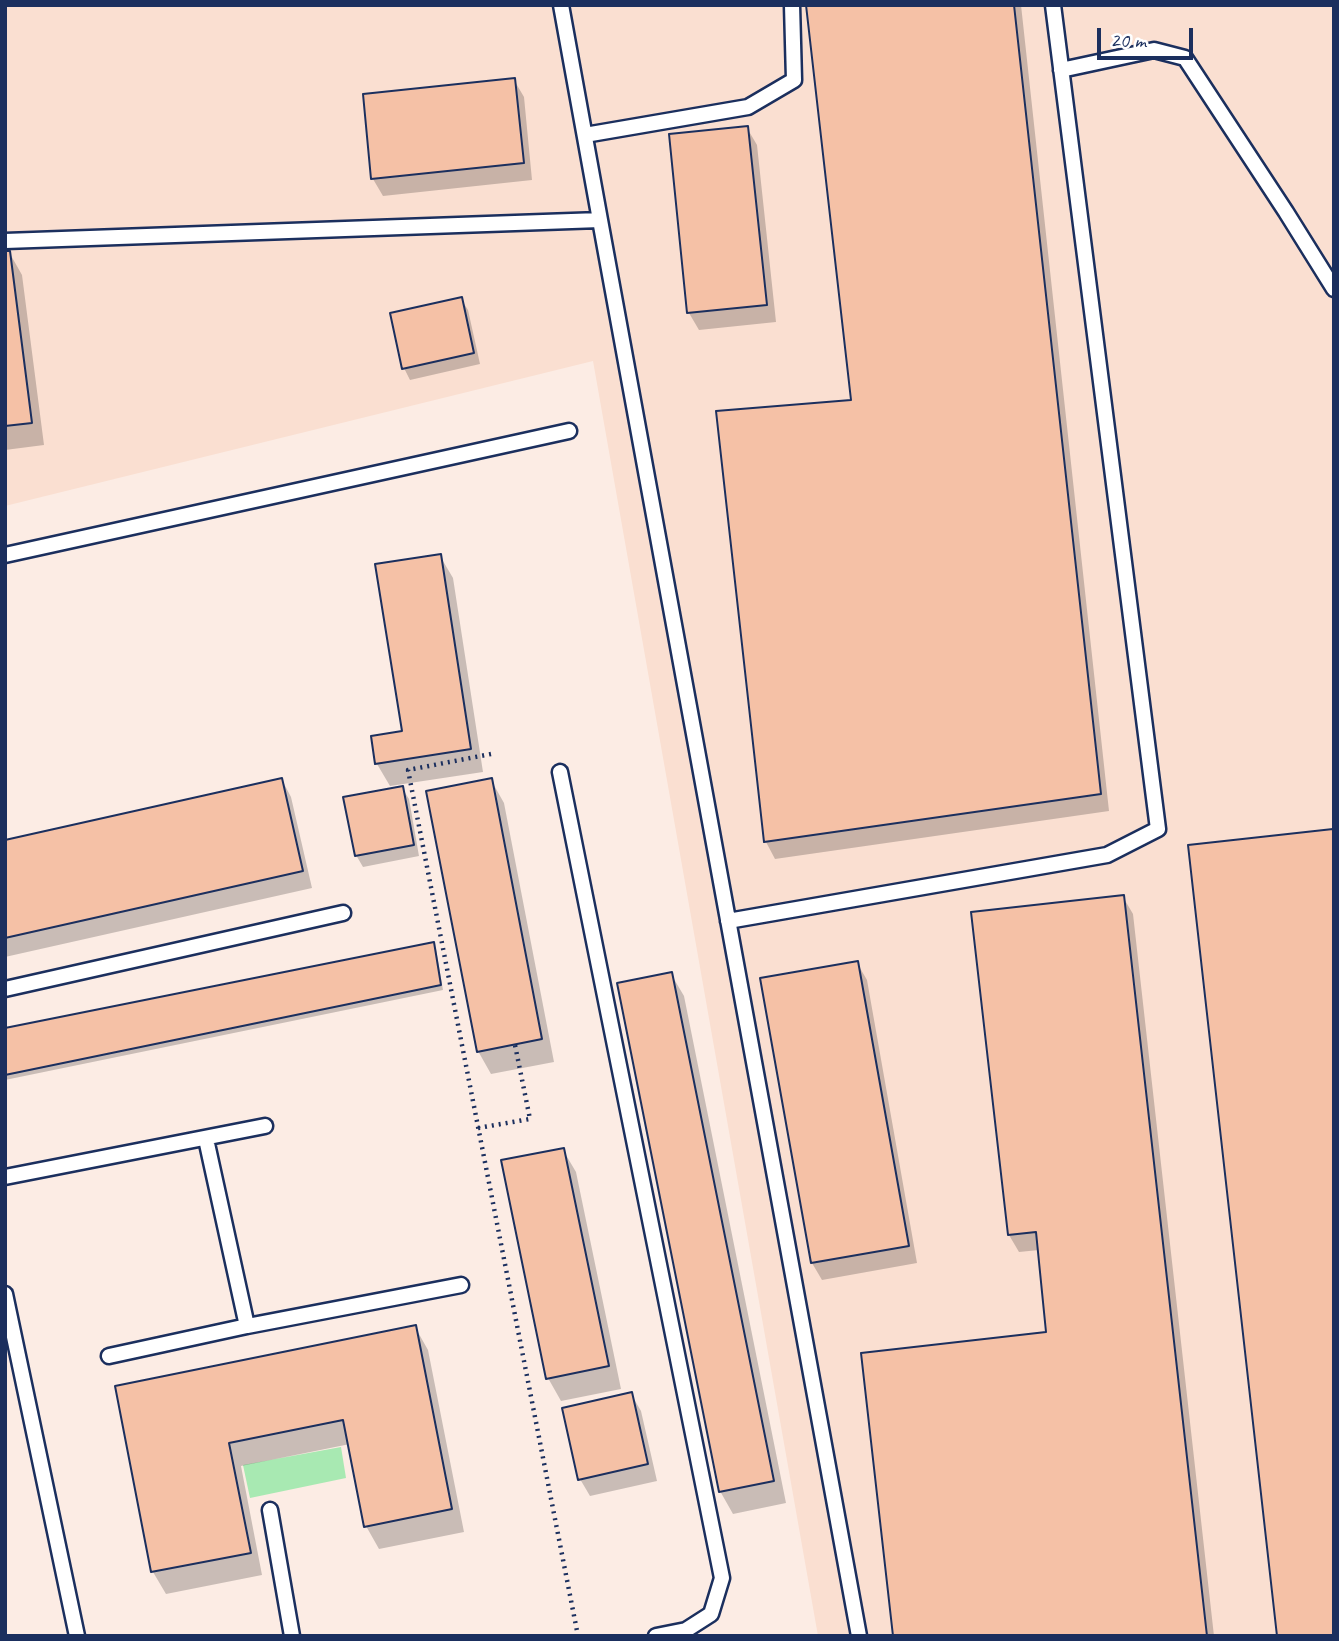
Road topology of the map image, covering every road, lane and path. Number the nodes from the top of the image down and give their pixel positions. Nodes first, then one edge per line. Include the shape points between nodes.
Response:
1 (561, 5) edge
2 (792, 5) edge
3 (1053, 5) edge
4 (1061, 70) junction
5 (584, 135) junction
6 (600, 220) junction
7 (5, 241) edge
8 (1334, 289) edge
9 (569, 431) dead end
10 (5, 555) edge
11 (491, 754) dead end
12 (560, 772) dead end
13 (343, 913) dead end
14 (728, 921) junction
15 (5, 989) edge
16 (515, 1045) dead end
17 (265, 1126) dead end
18 (478, 1128) junction
19 (206, 1139) junction
20 (5, 1177) edge
21 (461, 1285) dead end
22 (5, 1294) edge
23 (247, 1326) junction
24 (109, 1356) dead end
25 (270, 1510) dead end
26 (77, 1636) edge
27 (292, 1636) edge
28 (578, 1636) edge
29 (656, 1636) edge
30 (859, 1636) edge

1 - 5 lane
2 - 5 lane via 794,80 748,107
3 - 4 lane
4 - 8 lane via 1154,50 1185,58
4 - 14 lane via 1158,829 1107,855
5 - 6 lane
6 - 7 lane
6 - 14 lane
9 - 10 lane
11 - 18 path via 408,770
12 - 29 lane via 722,1577 711,1614 686,1630
13 - 15 lane
14 - 30 lane
16 - 18 path via 530,1119
17 - 19 lane
18 - 28 path
19 - 20 lane
19 - 23 lane
21 - 23 lane
22 - 26 lane
23 - 24 lane
25 - 27 lane

